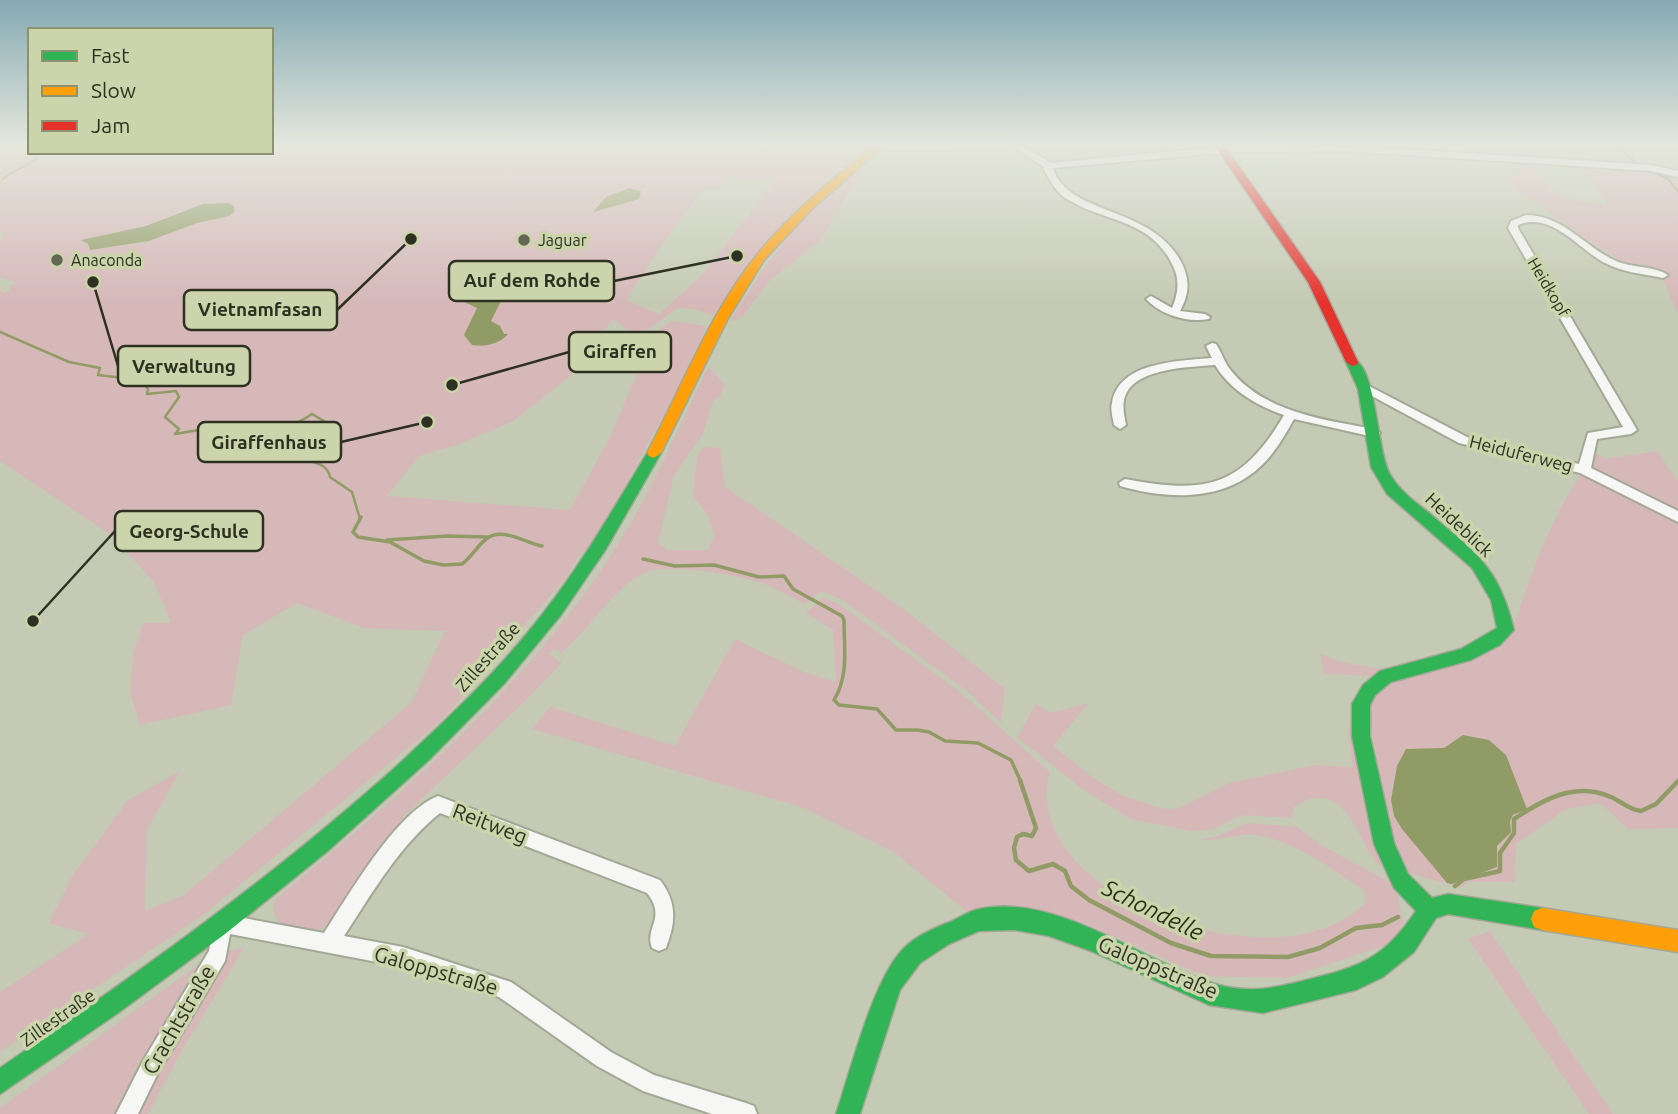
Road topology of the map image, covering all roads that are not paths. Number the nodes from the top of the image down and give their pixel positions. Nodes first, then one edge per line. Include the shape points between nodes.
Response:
1 (819, 198) edge
2 (1073, 198) edge
3 (1256, 198) edge
4 (1663, 275) dead end
5 (1151, 299) dead end
6 (1174, 313) junction
7 (1205, 317) dead end
8 (1212, 346) dead end
9 (1217, 361) junction
10 (1365, 389) junction
11 (1290, 415) junction
12 (1120, 425) dead end
13 (1374, 433) junction
14 (1584, 470) junction
15 (1125, 483) dead end
16 (1678, 517) edge
17 (1429, 910) junction
18 (222, 923) junction
19 (659, 941) dead end
20 (1678, 941) edge
21 (328, 944) junction
22 (0, 1082) edge
23 (127, 1114) edge
24 (746, 1114) edge
25 (848, 1114) edge

1 - 18 street, Zillestraße via 758,260 718,327 640,481 550,617 404,773
2 - 6 street via 1136,222 1173,254 1184,291
3 - 10 street, Heideblick via 1314,282
4 - 14 street, Heidkopf via 1606,259 1548,219 1514,223 1631,430 1592,436
5 - 6 street
6 - 7 street
8 - 9 street
9 - 11 street via 1251,395
9 - 12 street via 1159,368 1131,380 1117,399
10 - 13 street, Heideblick
10 - 14 street, Heiduferweg via 1462,440
11 - 13 street
11 - 15 street via 1268,453 1249,471 1223,485 1183,492
13 - 17 street, Heideblick via 1382,478 1478,564 1499,600 1506,630 1482,649 1386,676 1377,681 1360,709 1380,836 1404,884
14 - 16 street, Heiduferweg
17 - 20 street via 1448,904
17 - 25 street, Galoppstraße via 1406,944 1375,969 1356,979 1263,1002 1209,993 1049,925 1015,919 979,920 912,955 891,984
18 - 21 street, Galoppstraße
18 - 22 street, Zillestraße
18 - 23 street, Crachtstraße via 218,954
19 - 21 street, Reitweg via 666,915 664,899 653,886 438,804 403,835
21 - 24 street, Galoppstraße via 403,957 504,989 604,1059 650,1084

